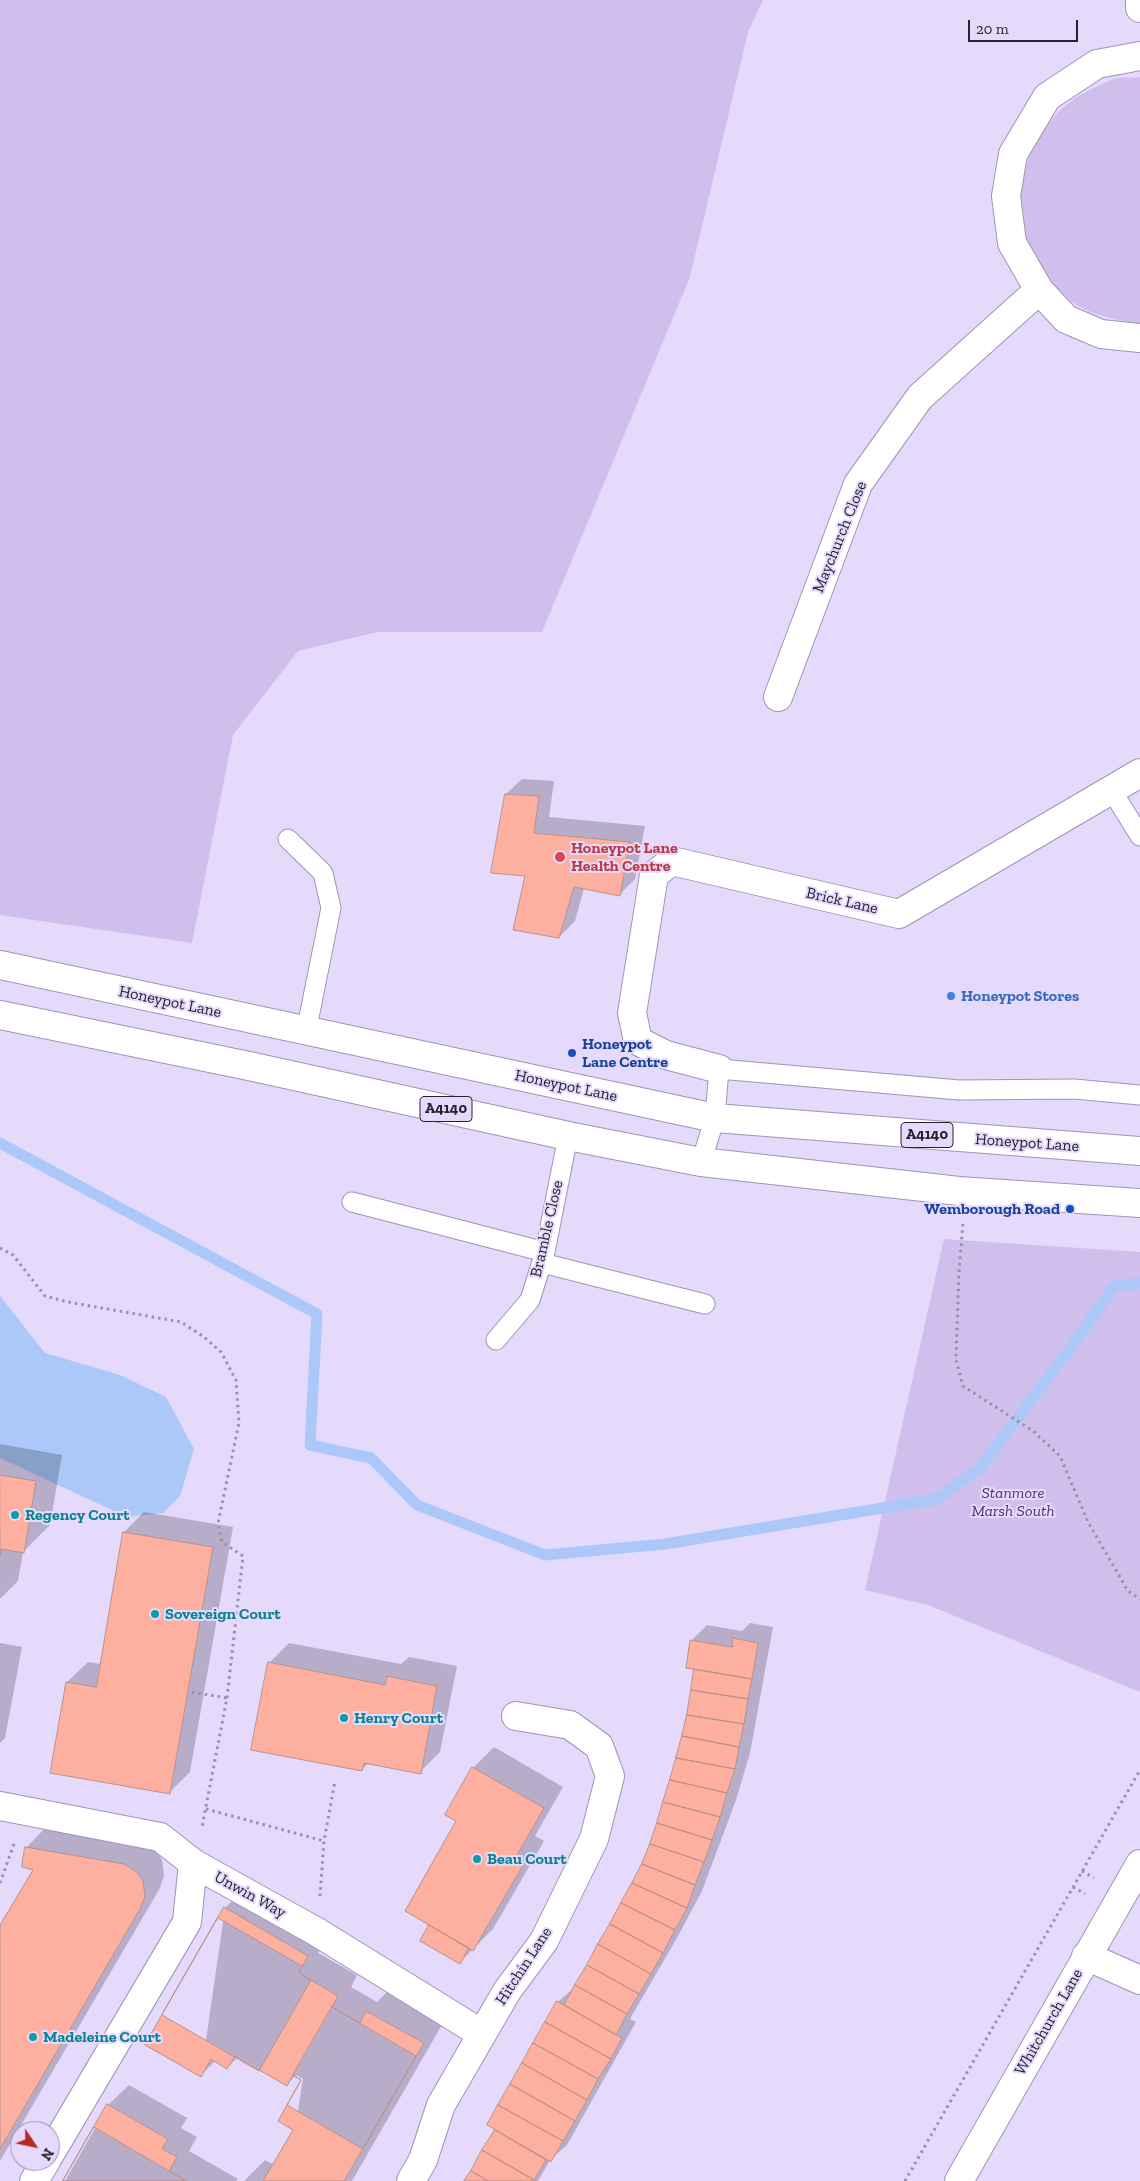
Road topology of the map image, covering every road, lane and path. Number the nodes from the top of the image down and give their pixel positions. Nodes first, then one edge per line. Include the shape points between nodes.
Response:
1 (1140, 0) edge
2 (1140, 8) edge
3 (1140, 56) edge
4 (1039, 290) junction
5 (1140, 338) edge
6 (778, 697) dead end
7 (1140, 773) edge
8 (1112, 791) junction
9 (1140, 836) edge
10 (288, 839) dead end
11 (0, 965) edge
12 (0, 1015) edge
13 (306, 1032) junction
14 (719, 1069) junction
15 (1140, 1095) edge
16 (715, 1118) junction
17 (568, 1136) junction
18 (1140, 1151) edge
19 (701, 1162) junction
20 (352, 1202) dead end
21 (1140, 1203) edge
22 (963, 1222) dead end
23 (0, 1248) edge
24 (543, 1257) junction
25 (705, 1304) dead end
26 (496, 1340) dead end
27 (1140, 1599) edge
28 (192, 1692) dead end
29 (227, 1698) junction
30 (516, 1716) dead end
31 (1140, 1770) edge
32 (335, 1782) dead end
33 (10, 1808) edge
34 (206, 1809) junction
35 (324, 1841) junction
36 (193, 1863) junction
37 (1140, 1864) edge
38 (1082, 1871) junction
39 (1100, 1881) dead end
40 (0, 1883) edge
41 (1072, 1887) junction
42 (1091, 1898) dead end
43 (317, 1932) junction
44 (1086, 1956) junction
45 (1140, 1980) edge
46 (482, 2034) junction
47 (60, 2137) edge
48 (411, 2181) edge
49 (906, 2181) edge
50 (959, 2181) edge

1 - 2 street
3 - 4 street via 1097,64 1047,97 1013,154 1006,196 1012,244
4 - 5 street via 1066,319 1102,334
4 - 6 street, Maychurch Close via 920,397 858,484
7 - 8 street, Brick Lane
8 - 9 lane
8 - 14 street, Brick Lane via 899,914 672,861 654,875 632,1013 638,1040 666,1055
10 - 13 lane via 323,873 331,908
11 - 13 street, Honeypot Lane / A4140
12 - 17 street, A4140
13 - 16 street, Honeypot Lane / A4140
14 - 15 lane via 959,1090 1074,1088
14 - 16 lane
16 - 18 street, Honeypot Lane / A4140
16 - 19 lane
17 - 19 street, A4140
17 - 24 lane, Bramble Close
19 - 21 street, A4140 via 959,1191
20 - 24 lane
22 - 27 path via 956,1360 963,1386 1033,1431 1060,1456 1088,1522 1128,1591
23 - 29 path via 14,1256 45,1296 181,1322 221,1352 236,1380 239,1423 218,1523 222,1542 243,1556
24 - 25 lane
24 - 26 lane, Bramble Close via 530,1300
28 - 29 path
29 - 34 path
30 - 46 street, Hitchin Lane via 570,1725 599,1746 610,1776 594,1839 544,1941 507,1991
31 - 38 path
32 - 35 path
33 - 36 street, Unwin Way via 160,1837
33 - 40 path via 13,1851
34 - 35 path
34 - 36 path
35 - 43 path
36 - 43 street, Unwin Way
36 - 47 street via 187,1922
37 - 44 street, Whitchurch Lane
38 - 39 path
38 - 41 path
41 - 42 path
41 - 49 path
43 - 46 street, Unwin Way
44 - 45 street
44 - 50 street, Whitchurch Lane
46 - 48 street, Hitchin Lane via 441,2106 423,2160

